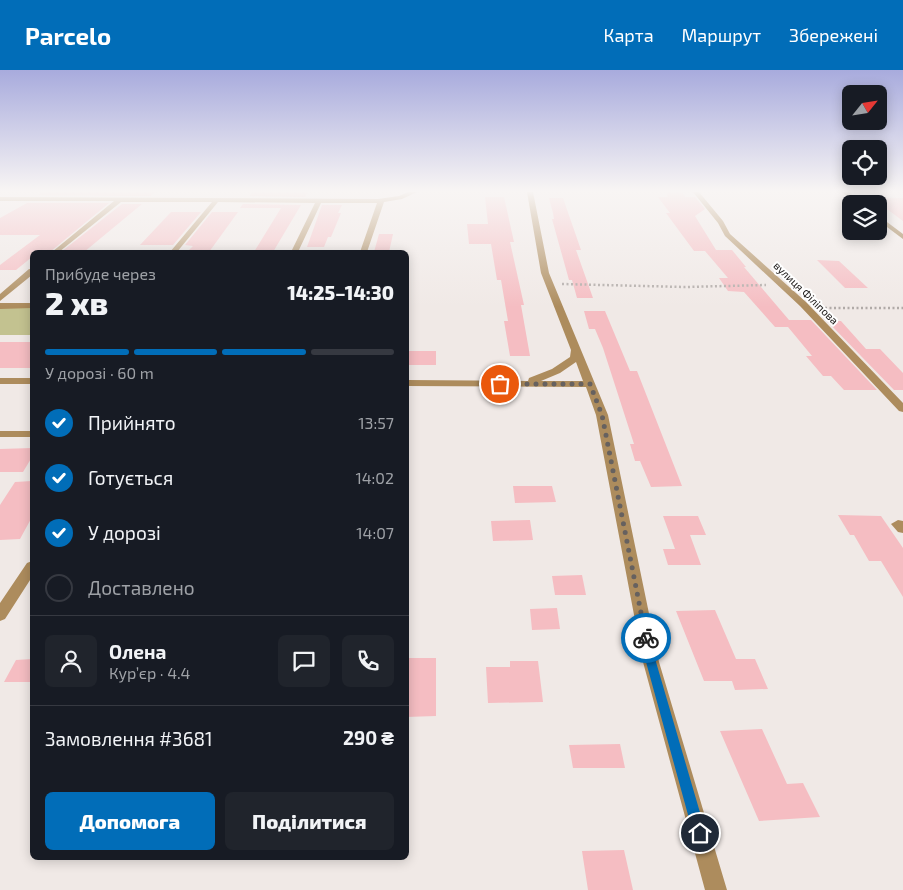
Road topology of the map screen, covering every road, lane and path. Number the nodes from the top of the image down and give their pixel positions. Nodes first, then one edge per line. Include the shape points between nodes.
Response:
1 (82, 230) edge
2 (192, 230) edge
3 (305, 230) edge
4 (371, 230) edge
5 (537, 230) edge
6 (725, 230) edge
7 (57, 250) edge
8 (176, 250) edge
9 (295, 250) edge
10 (365, 250) edge
11 (30, 273) edge
12 (550, 284) junction
13 (781, 285) junction
14 (0, 298) edge
15 (0, 306) edge
16 (30, 306) edge
17 (807, 308) junction
18 (903, 308) edge
19 (576, 348) junction
20 (0, 381) edge
21 (30, 382) edge
22 (409, 383) edge
23 (518, 384) junction
24 (590, 384) junction
25 (903, 409) edge
26 (0, 434) edge
27 (30, 434) edge
28 (30, 569) edge
29 (0, 616) edge
30 (716, 890) edge

1 - 7 street
2 - 8 street
3 - 9 street
4 - 10 street
5 - 12 street
6 - 13 street, вулиця Філіпова
11 - 14 street
12 - 13 path
12 - 19 street
13 - 17 street, вулиця Філіпова
15 - 16 street
17 - 18 path
17 - 25 street, вулиця Філіпова
19 - 23 street via 575,358 567,365 539,379
19 - 24 street
20 - 21 street
22 - 23 street
23 - 24 street
24 - 30 street via 602,415 651,662
26 - 27 street
28 - 29 street

